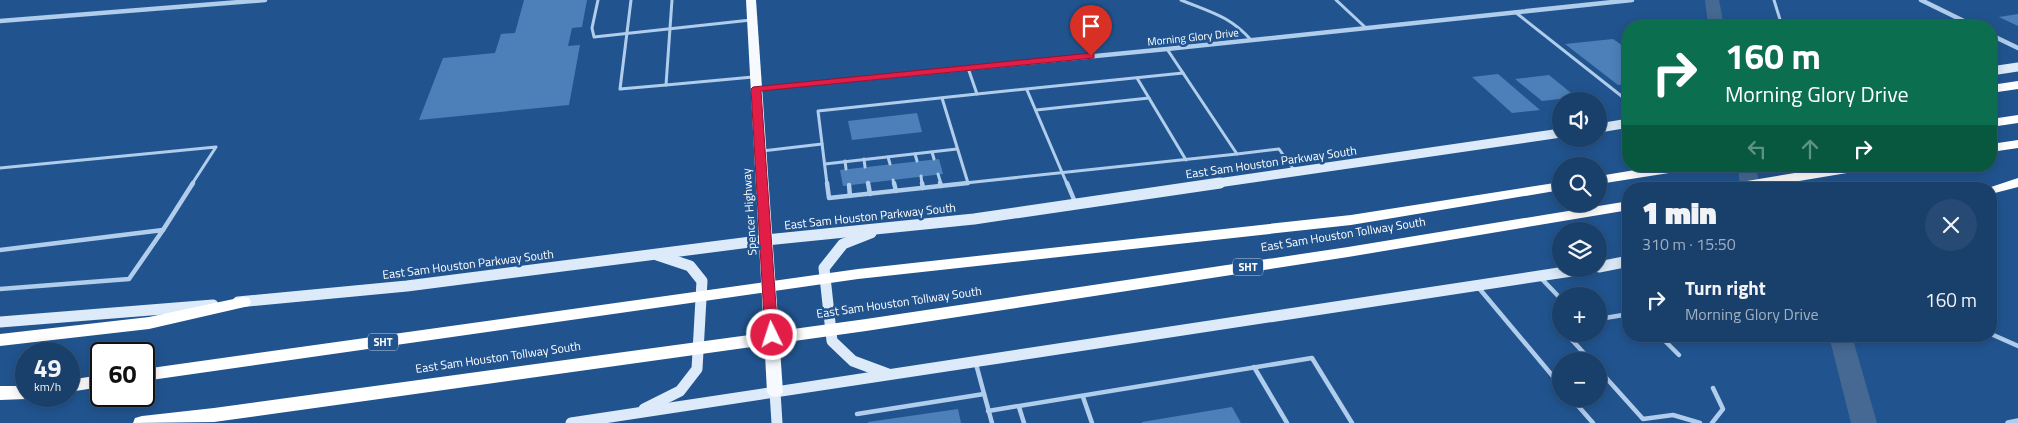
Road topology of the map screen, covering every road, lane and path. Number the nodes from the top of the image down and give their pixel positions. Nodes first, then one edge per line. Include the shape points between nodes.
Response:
1 (265, 0) edge
2 (598, 0) edge
3 (631, 0) edge
4 (672, 0) edge
5 (752, 0) edge
6 (1181, 0) edge
7 (1336, 0) edge
8 (1632, 0) edge
9 (1774, 0) edge
10 (1921, 0) edge
11 (1515, 12) junction
12 (751, 20) junction
13 (1780, 20) edge
14 (1962, 20) edge
15 (0, 21) edge
16 (1366, 28) junction
17 (670, 29) junction
18 (627, 33) junction
19 (1997, 38) edge
20 (1251, 40) junction
21 (2018, 48) edge
22 (1167, 49) junction
23 (2018, 67) edge
24 (968, 68) junction
25 (1997, 70) edge
26 (1183, 73) junction
27 (755, 77) junction
28 (1137, 78) junction
29 (666, 85) junction
30 (2018, 85) edge
31 (1997, 88) edge
32 (756, 89) junction
33 (1027, 90) junction
34 (977, 94) junction
35 (1622, 96) edge
36 (942, 98) junction
37 (1149, 98) junction
38 (1036, 110) junction
39 (2018, 119) edge
40 (1997, 122) edge
41 (1622, 125) edge
42 (1607, 127) edge
43 (1552, 134) edge
44 (822, 144) junction
45 (2018, 144) edge
46 (1997, 147) edge
47 (958, 149) junction
48 (760, 151) junction
49 (932, 152) junction
50 (915, 154) junction
51 (1236, 154) junction
52 (888, 157) junction
53 (864, 159) junction
54 (934, 159) dead end
55 (1186, 160) junction
56 (845, 161) junction
57 (917, 161) dead end
58 (825, 164) junction
59 (890, 164) dead end
60 (865, 167) dead end
61 (0, 168) edge
62 (846, 169) dead end
63 (1296, 172) junction
64 (1650, 172) edge
65 (1824, 172) edge
66 (1062, 173) junction
67 (938, 174) dead end
68 (921, 176) dead end
69 (1607, 179) edge
70 (893, 180) dead end
71 (1762, 182) edge
72 (2018, 182) edge
73 (868, 183) dead end
74 (968, 183) junction
75 (848, 185) dead end
76 (941, 186) junction
77 (1552, 187) edge
78 (2018, 187) edge
79 (923, 188) junction
80 (1997, 189) edge
81 (1997, 190) edge
82 (896, 191) junction
83 (870, 194) junction
84 (850, 196) junction
85 (1076, 204) junction
86 (1622, 206) edge
87 (884, 228) junction
88 (163, 230) junction
89 (766, 240) junction
90 (0, 250) edge
91 (655, 254) junction
92 (1622, 262) edge
93 (1607, 265) edge
94 (1552, 274) edge
95 (1539, 276) junction
96 (1476, 285) junction
97 (0, 289) edge
98 (1552, 290) edge
99 (243, 302) junction
100 (1622, 315) edge
101 (1607, 317) edge
102 (0, 322) edge
103 (1997, 337) edge
104 (0, 340) edge
105 (1574, 342) edge
106 (1666, 342) edge
107 (2018, 346) edge
108 (1583, 352) edge
109 (1679, 355) dead end
110 (976, 362) junction
111 (1254, 367) junction
112 (155, 373) edge
113 (890, 375) junction
114 (1552, 375) edge
115 (1607, 379) edge
116 (1713, 388) dead end
117 (15, 392) edge
118 (775, 392) junction
119 (0, 393) edge
120 (984, 394) junction
121 (1083, 397) junction
122 (1019, 407) junction
123 (1579, 407) edge
124 (988, 411) junction
125 (634, 413) junction
126 (857, 414) dead end
127 (2018, 421) edge
128 (142, 423) edge
129 (571, 423) edge
130 (777, 423) edge
131 (992, 423) edge
132 (1024, 423) edge
133 (1092, 423) edge
134 (1287, 423) edge
135 (1352, 423) edge
136 (1592, 423) edge
137 (1700, 423) edge
138 (1712, 423) edge
139 (2008, 423) edge

1 - 15 street
2 - 18 lane via 592,28 594,37
3 - 18 lane
4 - 17 lane
5 - 12 main road, Spencer Highway
6 - 20 lane via 1230,20
7 - 16 lane
8 - 11 street, Morning Glory Drive
9 - 13 lane
10 - 14 street
11 - 16 street, Morning Glory Drive
11 - 35 lane
12 - 17 lane
12 - 27 main road, Spencer Highway
16 - 20 street, Morning Glory Drive
17 - 18 lane
17 - 29 lane
18 - 29 lane via 620,89
19 - 21 street
20 - 22 street, Morning Glory Drive
22 - 24 street, Morning Glory Drive
22 - 26 lane
23 - 25 main road
24 - 32 street, Morning Glory Drive
24 - 34 lane
26 - 28 lane
26 - 51 lane
27 - 29 lane
27 - 32 main road, Spencer Highway
28 - 33 lane
28 - 37 lane
30 - 31 highway
32 - 48 main road, Spencer Highway
33 - 34 lane
33 - 38 lane
34 - 36 lane
36 - 44 lane via 818,111
36 - 47 lane
37 - 38 lane
37 - 55 lane
38 - 66 lane
39 - 40 highway
41 - 42 main road
43 - 63 main road, East Sam Houston Parkway South
44 - 48 lane
44 - 58 lane
45 - 46 highway
47 - 49 lane
47 - 74 lane
48 - 89 main road, Spencer Highway
49 - 50 lane
49 - 54 lane
50 - 52 lane
50 - 57 lane
51 - 55 lane
51 - 63 lane via 1279,149
52 - 53 lane
52 - 59 lane
53 - 56 lane
53 - 60 lane
55 - 66 lane
56 - 58 lane
56 - 62 lane
58 - 84 lane via 829,198
61 - 88 lane via 216,147
63 - 85 main road, East Sam Houston Parkway South
64 - 69 highway
65 - 71 highway
66 - 74 lane
66 - 85 lane
67 - 76 lane
68 - 79 lane
70 - 82 lane
72 - 80 highway
73 - 83 lane
74 - 76 lane
75 - 84 lane
76 - 79 lane
77 - 112 highway, East Sam Houston Tollway South / SHT via 1351,220 858,274
78 - 81 main road
79 - 82 lane
82 - 83 lane
83 - 84 lane
85 - 87 main road, East Sam Houston Parkway South
86 - 128 highway, East Sam Houston Tollway South / SHT via 1348,252 866,325
87 - 89 main road, East Sam Houston Parkway South
87 - 113 main road via 843,244 824,268 832,342 853,361
88 - 90 lane
88 - 97 lane via 129,279
89 - 91 main road, East Sam Houston Parkway South
89 - 118 main road, Spencer Highway
91 - 99 main road, East Sam Houston Parkway South via 407,286
91 - 125 main road via 690,266 702,281 697,369 680,391
92 - 93 main road
94 - 95 main road
95 - 96 main road
95 - 98 lane
96 - 110 main road
96 - 114 lane
99 - 102 main road, East Sam Houston Parkway South
99 - 104 highway via 149,323
100 - 101 lane
103 - 107 lane
105 - 108 lane
106 - 109 lane
110 - 113 main road
110 - 120 lane
111 - 121 lane
111 - 134 lane
111 - 135 lane via 1312,358
113 - 118 main road
115 - 137 lane via 1643,419 1673,415
116 - 138 lane via 1723,409
117 - 119 highway
118 - 125 main road
118 - 130 main road, Spencer Highway
120 - 124 lane
120 - 126 lane
121 - 122 lane
121 - 133 lane
122 - 124 lane
122 - 132 lane
123 - 136 lane
124 - 131 lane
125 - 129 main road
127 - 139 street

